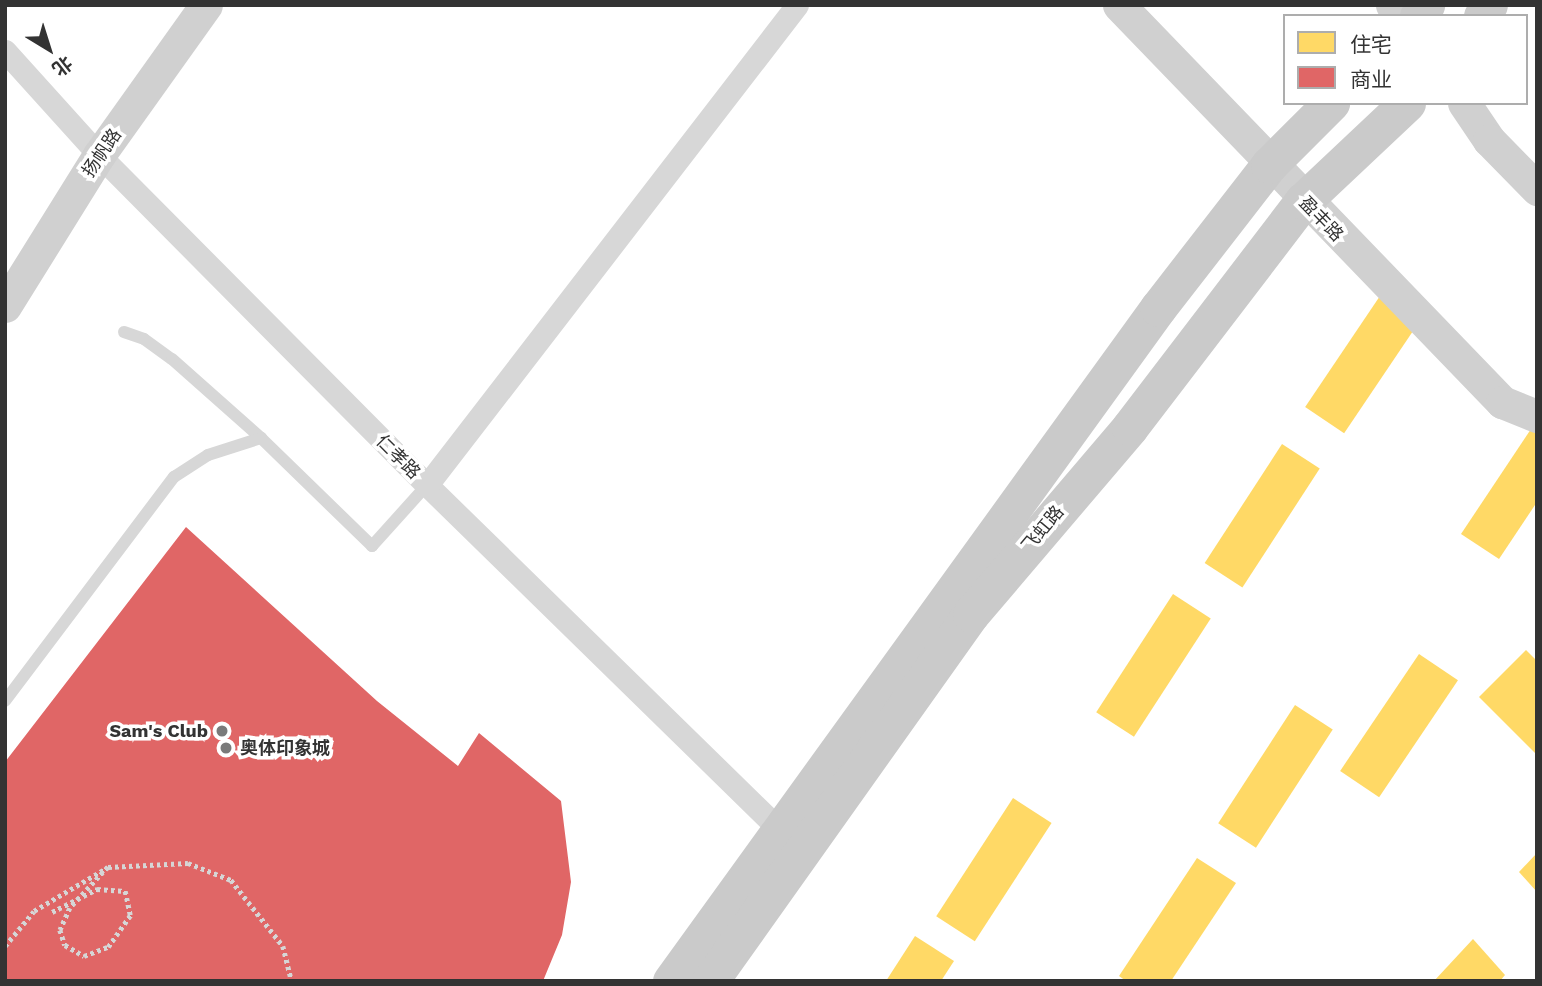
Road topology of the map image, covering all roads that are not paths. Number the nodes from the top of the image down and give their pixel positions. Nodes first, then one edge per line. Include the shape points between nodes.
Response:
1 (206, 5) edge
2 (797, 5) edge
3 (1119, 5) edge
4 (5, 51) edge
5 (1329, 105) edge
6 (1405, 105) edge
7 (1465, 105) edge
8 (99, 155) junction
9 (1269, 165) junction
10 (1537, 189) edge
11 (1303, 201) junction
12 (5, 306) edge
13 (124, 332) dead end
14 (1537, 416) edge
15 (261, 438) junction
16 (427, 485) junction
17 (5, 701) edge
18 (790, 840) junction
19 (671, 981) edge
20 (710, 981) edge

1 - 8 main road, 扬帆路
2 - 16 street
3 - 9 main road, 盈丰路
4 - 8 street, 仁孝路
5 - 9 main road, 飞虹路
6 - 11 main road, 飞虹路
7 - 10 main road via 1489,140
8 - 12 main road, 扬帆路
8 - 16 street, 仁孝路
9 - 11 main road, 盈丰路
9 - 18 main road, 飞虹路 via 1158,308
11 - 14 main road, 盈丰路 via 1502,402
11 - 18 main road, 飞虹路 via 1130,427 971,614
13 - 15 lane via 144,339 172,359
15 - 16 lane via 372,546
15 - 17 lane via 208,455 174,477
16 - 18 street, 仁孝路
18 - 19 main road, 飞虹路
18 - 20 main road, 飞虹路

